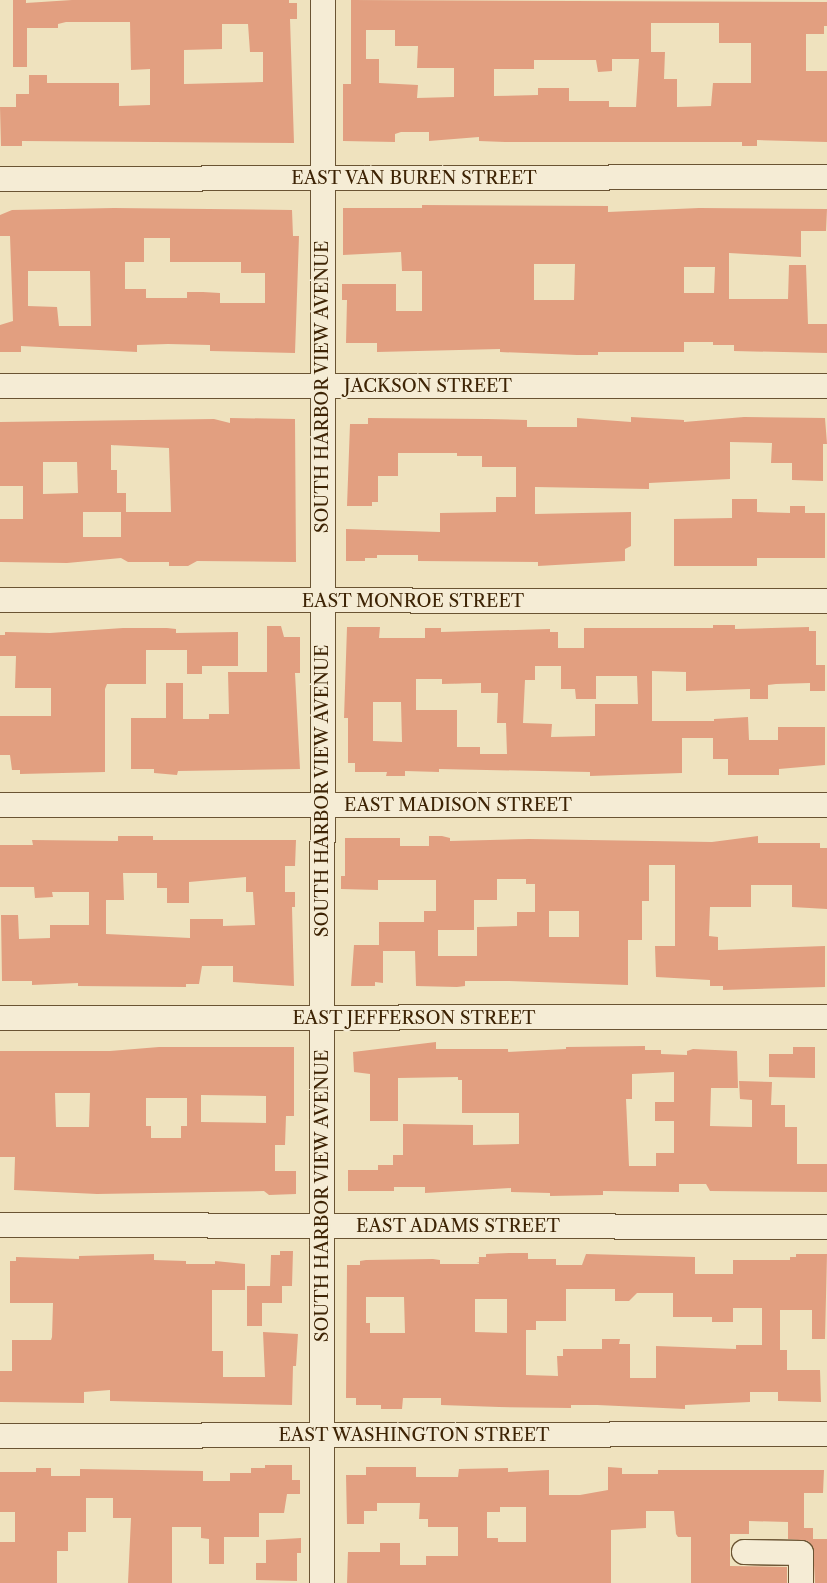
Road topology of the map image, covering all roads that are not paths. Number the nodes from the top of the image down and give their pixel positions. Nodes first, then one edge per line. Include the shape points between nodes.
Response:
1 (323, 0) edge
2 (827, 177) edge
3 (323, 178) junction
4 (0, 179) edge
5 (0, 386) edge
6 (323, 386) junction
7 (827, 386) edge
8 (0, 600) edge
9 (321, 601) junction
10 (827, 601) edge
11 (0, 805) edge
12 (323, 805) junction
13 (827, 805) edge
14 (827, 1017) edge
15 (0, 1018) edge
16 (323, 1018) junction
17 (0, 1224) edge
18 (322, 1225) junction
19 (827, 1226) edge
20 (827, 1434) edge
21 (322, 1435) junction
22 (0, 1436) edge
23 (744, 1552) dead end
24 (322, 1583) edge
25 (801, 1583) edge

1 - 3 street, SOUTH HARBOR VIEW AVENUE
2 - 3 street, EAST VAN BUREN STREET
3 - 4 street, EAST VAN BUREN STREET
3 - 6 street, SOUTH HARBOR VIEW AVENUE
5 - 6 street, JACKSON STREET
6 - 7 street, JACKSON STREET
6 - 9 street, SOUTH HARBOR VIEW AVENUE
8 - 9 street, EAST MONROE STREET
9 - 10 street, EAST MONROE STREET
9 - 12 street, SOUTH HARBOR VIEW AVENUE
11 - 12 street, EAST MADISON STREET
12 - 13 street, EAST MADISON STREET
12 - 16 street, SOUTH HARBOR VIEW AVENUE
14 - 16 street, EAST JEFFERSON STREET
15 - 16 street, EAST JEFFERSON STREET
16 - 18 street, SOUTH HARBOR VIEW AVENUE
17 - 18 street, EAST ADAMS STREET
18 - 19 street, EAST ADAMS STREET
18 - 21 street, SOUTH HARBOR VIEW AVENUE
20 - 21 street, EAST WASHINGTON STREET
21 - 22 street, EAST WASHINGTON STREET
21 - 24 street, SOUTH HARBOR VIEW AVENUE
23 - 25 street via 801,1553

